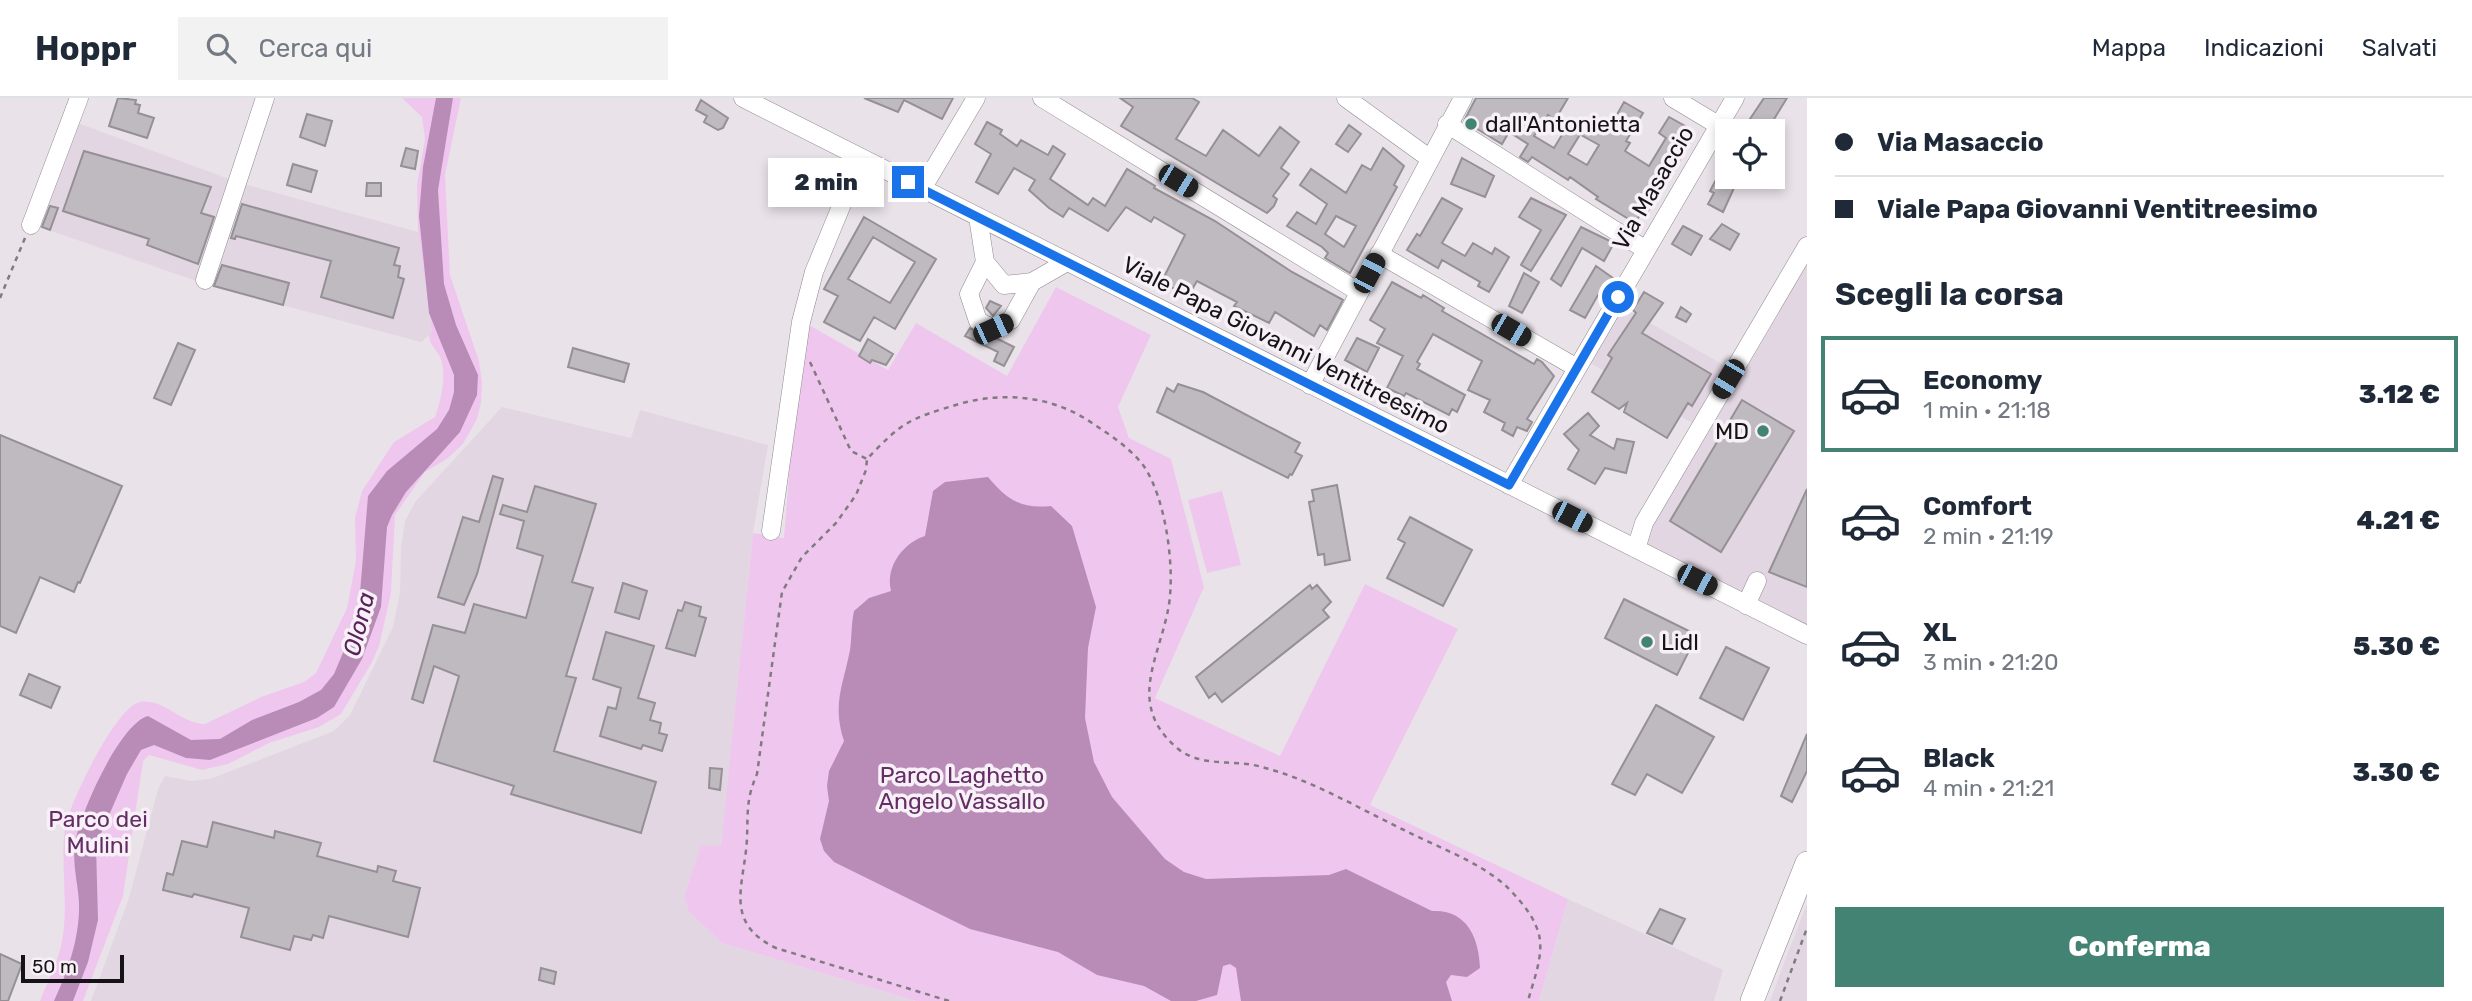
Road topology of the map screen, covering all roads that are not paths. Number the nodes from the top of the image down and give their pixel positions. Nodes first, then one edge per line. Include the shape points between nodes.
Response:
1 (79, 98) edge
2 (265, 98) edge
3 (743, 98) edge
4 (976, 98) edge
5 (1042, 98) edge
6 (1346, 98) edge
7 (1463, 98) edge
8 (1673, 98) edge
9 (1735, 98) edge
10 (1722, 119) edge
11 (1715, 123) edge
12 (1447, 124) junction
13 (1715, 130) edge
14 (862, 158) junction
15 (1429, 158) junction
16 (922, 189) junction
17 (978, 217) junction
18 (30, 225) road end
19 (1807, 246) edge
20 (1646, 250) junction
21 (1379, 254) junction
22 (985, 262) junction
23 (1067, 262) junction
24 (205, 280) dead end
25 (1032, 282) junction
26 (1359, 292) junction
27 (1577, 368) junction
28 (1310, 385) junction
29 (1509, 485) junction
30 (771, 531) dead end
31 (1630, 546) junction
32 (1757, 581) dead end
33 (1746, 605) junction
34 (1807, 635) edge
35 (1807, 863) edge
36 (1807, 874) edge
37 (1782, 924) junction
38 (1752, 1001) edge

1 - 18 street
2 - 24 street
3 - 14 street, Viale Papa Giovanni Ventitreesimo
4 - 16 street
5 - 26 street
6 - 15 street
7 - 12 street
8 - 11 street
9 - 10 street, Via Masaccio
12 - 15 street
12 - 20 street
13 - 20 street, Via Masaccio
14 - 16 street, Viale Papa Giovanni Ventitreesimo
14 - 30 street via 814,272 797,352
15 - 21 street
16 - 17 street, Viale Papa Giovanni Ventitreesimo
17 - 22 street
17 - 23 street, Viale Papa Giovanni Ventitreesimo
19 - 31 street
20 - 27 street, Via Masaccio
21 - 26 street
21 - 27 street
22 - 25 street via 1004,285
22 - 25 street via 969,294 978,321 993,329 1011,320
23 - 25 street
23 - 28 street, Viale Papa Giovanni Ventitreesimo
26 - 28 street
27 - 29 street, Via Masaccio
28 - 29 street, Viale Papa Giovanni Ventitreesimo
29 - 31 street, Viale Papa Giovanni Ventitreesimo
31 - 33 street, Viale Papa Giovanni Ventitreesimo
32 - 33 street
33 - 34 street, Viale Papa Giovanni Ventitreesimo
35 - 37 main road
36 - 37 street
37 - 38 main road

